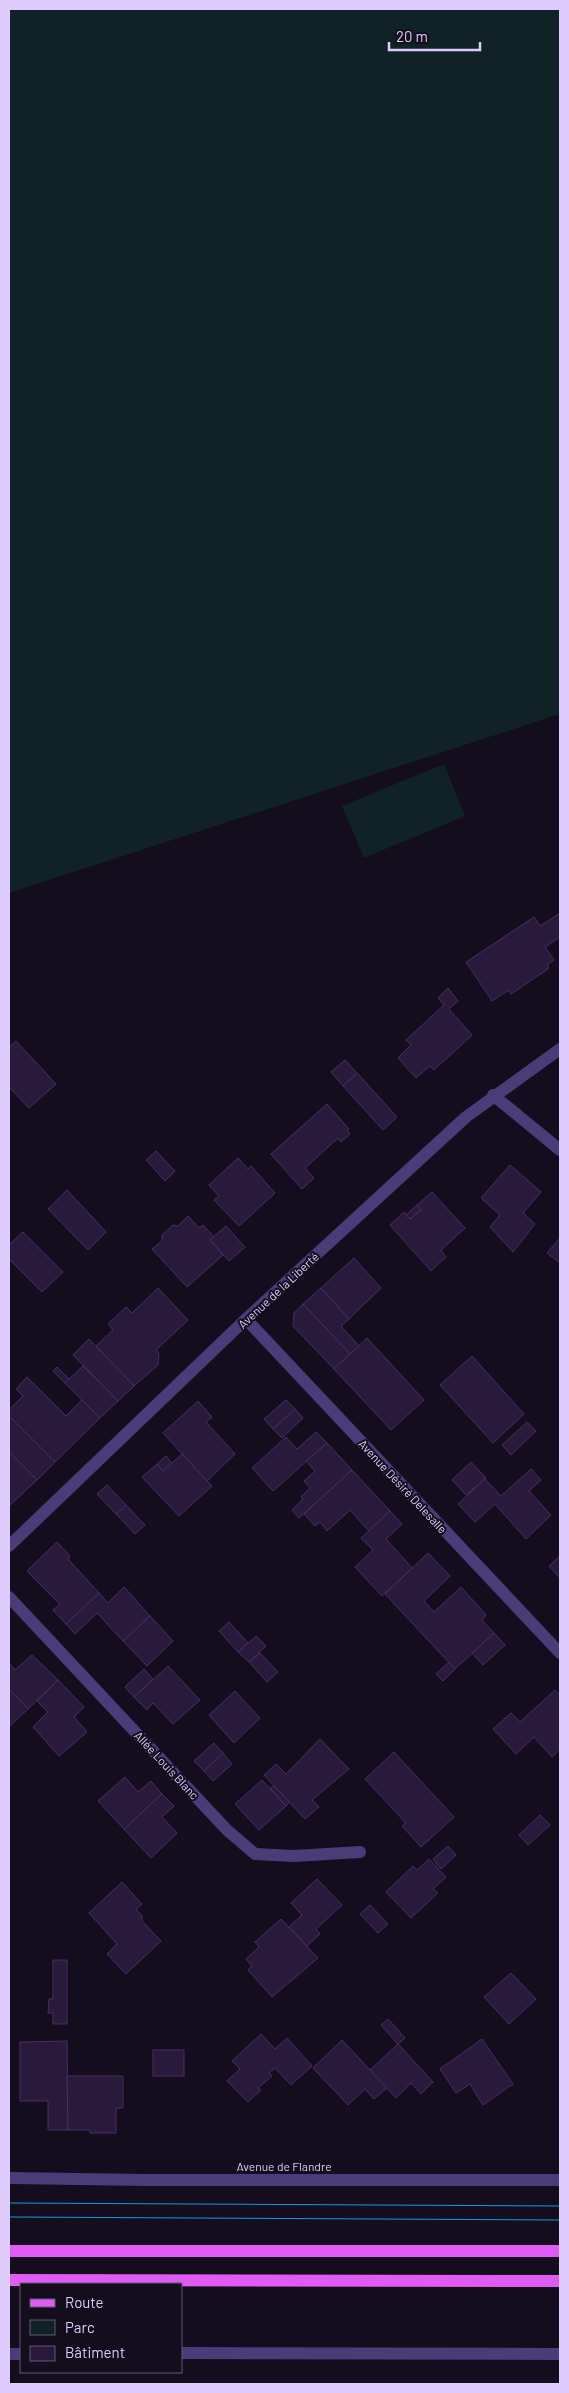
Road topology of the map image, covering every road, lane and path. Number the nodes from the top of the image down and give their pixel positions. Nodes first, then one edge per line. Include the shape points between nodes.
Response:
1 (560, 1049) edge
2 (494, 1095) junction
3 (560, 1150) edge
4 (246, 1319) junction
5 (9, 1546) edge
6 (9, 1597) edge
7 (560, 1654) edge
8 (360, 1852) dead end
9 (9, 2178) edge
10 (560, 2180) edge
11 (9, 2251) edge
12 (560, 2251) edge
13 (9, 2280) edge
14 (560, 2281) edge
15 (182, 2353) edge
16 (560, 2354) edge

1 - 2 street, Avenue de la Liberté
2 - 3 street
2 - 4 street, Avenue de la Liberté
4 - 5 street, Avenue de la Liberté
4 - 7 street, Avenue Désiré Delesalle
6 - 8 street, Allée Louis Blanc via 228,1830 255,1854 294,1856
9 - 10 street, Avenue de Flandre
11 - 12 main road
13 - 14 main road
15 - 16 street

